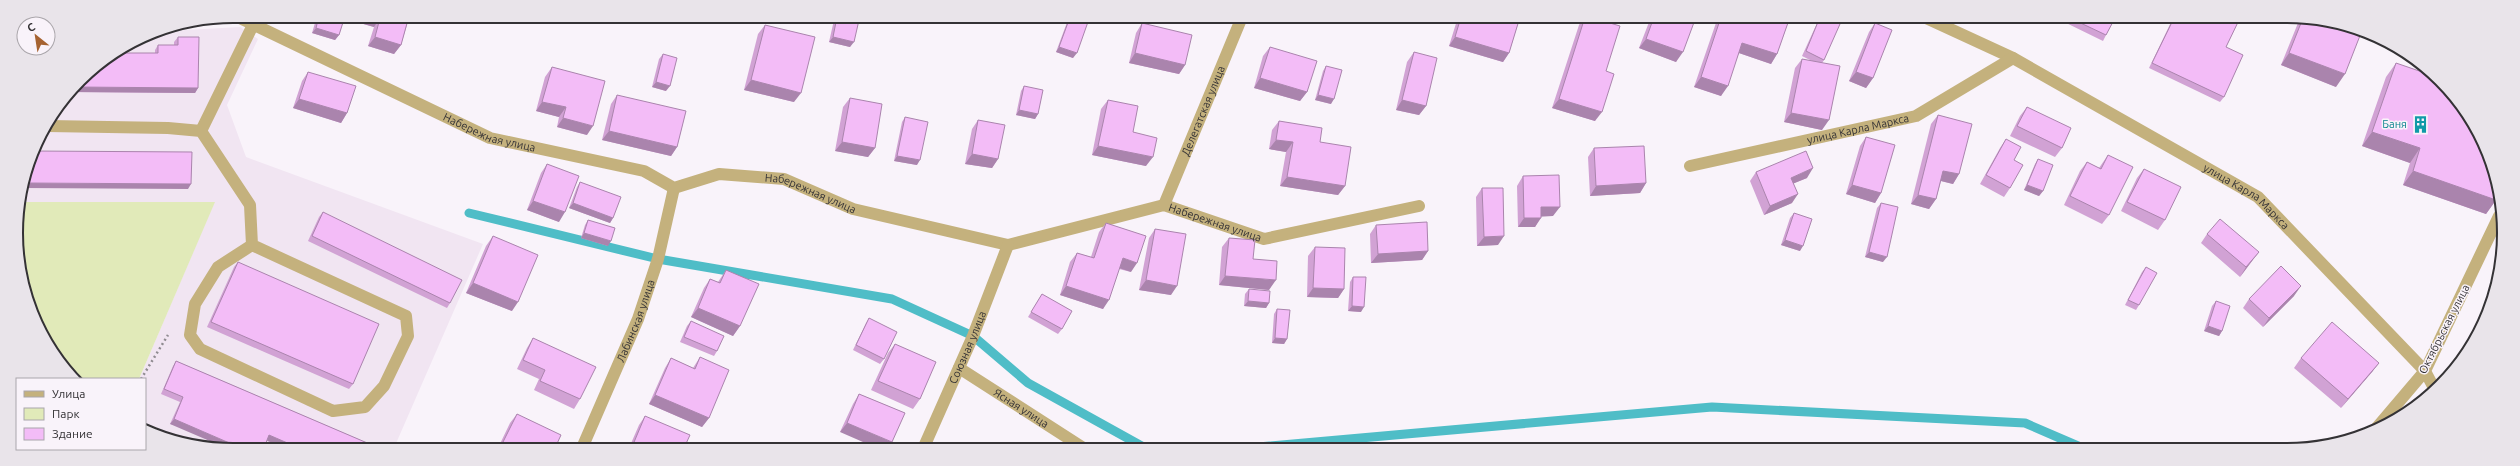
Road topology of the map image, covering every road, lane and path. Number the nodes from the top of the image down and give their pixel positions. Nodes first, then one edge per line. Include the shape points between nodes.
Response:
1 (250, 23) edge
2 (1240, 23) edge
3 (1935, 23) edge
4 (254, 25) junction
5 (2013, 58) junction
6 (52, 126) edge
7 (201, 131) junction
8 (1690, 166) dead end
9 (674, 188) junction
10 (1164, 205) junction
11 (1419, 206) dead end
12 (2497, 220) edge
13 (1008, 245) junction
14 (252, 246) junction
15 (193, 319) junction
16 (959, 368) junction
17 (2425, 370) junction
18 (143, 378) edge
19 (2432, 384) edge
20 (2384, 419) edge
21 (584, 443) edge
22 (926, 443) edge
23 (1075, 443) edge

1 - 4 street, Набережная улица
2 - 10 street, Делегатская улица
3 - 5 street, улица Карла Маркса
4 - 7 street
4 - 9 street, Набережная улица via 490,138 644,171
5 - 8 street, улица Карла Маркса via 1916,116
5 - 17 street, улица Карла Маркса via 2258,197
6 - 7 street
7 - 14 street via 250,206
9 - 13 street, Набережная улица via 719,174 784,179 853,208
9 - 21 street, Лабинская улица via 658,259 638,319
10 - 11 street, Набережная улица via 1264,239
10 - 13 street, Набережная улица
12 - 17 street, Октябрьская улица
13 - 16 street, Союзная улица
14 - 15 street via 218,267 195,304
14 - 15 street via 406,316 408,336 384,386 365,407 333,412 200,349 190,335
15 - 18 path via 167,336
16 - 22 street, Союзная улица
16 - 23 street, Ясная улица
17 - 19 street, улица Карла Маркса
17 - 20 street, Октябрьская улица

